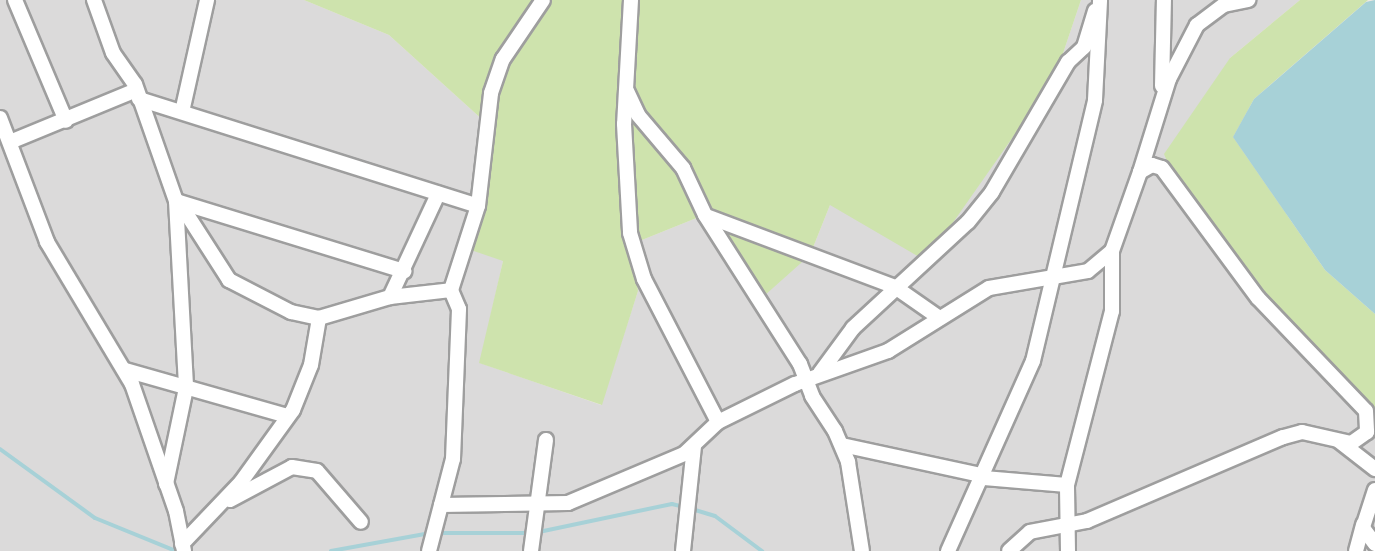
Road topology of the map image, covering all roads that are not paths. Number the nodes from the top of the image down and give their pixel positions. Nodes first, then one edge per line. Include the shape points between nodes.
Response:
1 (15, 0) edge
2 (94, 0) edge
3 (207, 0) edge
4 (543, 0) edge
5 (631, 0) edge
6 (1099, 0) edge
7 (1164, 0) edge
8 (1248, 0) edge
9 (627, 91) junction
10 (138, 95) junction
11 (1162, 98) junction
12 (182, 112) junction
13 (0, 118) edge
14 (66, 121) junction
15 (10, 142) junction
16 (1140, 172) junction
17 (438, 194) junction
18 (178, 202) junction
19 (478, 206) junction
20 (705, 216) junction
21 (1112, 251) junction
22 (404, 271) junction
23 (1054, 277) junction
24 (895, 287) junction
25 (451, 290) junction
26 (390, 297) junction
27 (938, 317) junction
28 (319, 318) junction
29 (125, 370) junction
30 (820, 373) junction
31 (806, 381) junction
32 (186, 388) junction
33 (288, 416) junction
34 (718, 422) junction
35 (546, 440) dead end
36 (1361, 440) junction
37 (1338, 441) junction
38 (1375, 444) edge
39 (842, 445) junction
40 (694, 447) junction
41 (1375, 469) edge
42 (985, 477) junction
43 (166, 484) junction
44 (1067, 485) junction
45 (1375, 490) edge
46 (536, 504) junction
47 (441, 505) junction
48 (219, 506) junction
49 (1364, 521) junction
50 (361, 522) dead end
51 (1066, 525) junction
52 (1375, 544) edge
53 (183, 547) edge
54 (429, 551) edge
55 (531, 551) edge
56 (683, 551) edge
57 (862, 551) edge
58 (948, 551) edge
59 (1009, 551) edge
60 (1068, 551) edge
61 (1356, 551) edge

1 - 14 street
2 - 10 street via 113,53
3 - 12 street
4 - 19 street via 503,58 491,93
5 - 9 street
6 - 23 street via 1095,100
6 - 24 street via 1084,47 1068,62 992,192 968,222
7 - 11 street
8 - 11 street via 1224,5 1197,25
9 - 20 street via 638,115 683,168
9 - 34 street via 627,215 635,255
10 - 12 street
10 - 14 street
10 - 18 street
11 - 16 street
12 - 17 street
13 - 15 street
14 - 15 street
15 - 29 street via 47,242
16 - 21 street
16 - 36 street via 1152,165 1162,168 1258,298 1366,411 1369,424
17 - 19 street
17 - 22 street
18 - 22 street
18 - 28 street via 229,280 291,312
18 - 32 street
19 - 25 street
20 - 24 street
20 - 31 street
21 - 23 street via 1088,271
21 - 44 street via 1112,311
22 - 26 street
23 - 27 street via 989,288
23 - 42 street via 1033,360
24 - 27 street
24 - 30 street via 840,341
25 - 26 street
25 - 47 street via 459,309 453,349 457,398 453,459
26 - 28 street
27 - 30 street via 864,363
28 - 33 street via 311,365
29 - 32 street
29 - 43 street
30 - 31 street
31 - 34 street
31 - 39 street
32 - 33 street
32 - 43 street
33 - 48 street
34 - 40 street
35 - 46 street
36 - 37 street
36 - 38 street
37 - 41 street
37 - 51 street via 1302,432 1283,437
39 - 42 street
39 - 57 street
40 - 46 street via 568,503
40 - 56 street
42 - 44 street
42 - 58 street
43 - 53 street
44 - 51 street
45 - 49 street
46 - 47 street
46 - 55 street
47 - 54 street
48 - 50 street via 292,466 317,471
48 - 53 street
49 - 52 street via 1364,534
49 - 61 street
51 - 59 street via 1030,532
51 - 60 street

